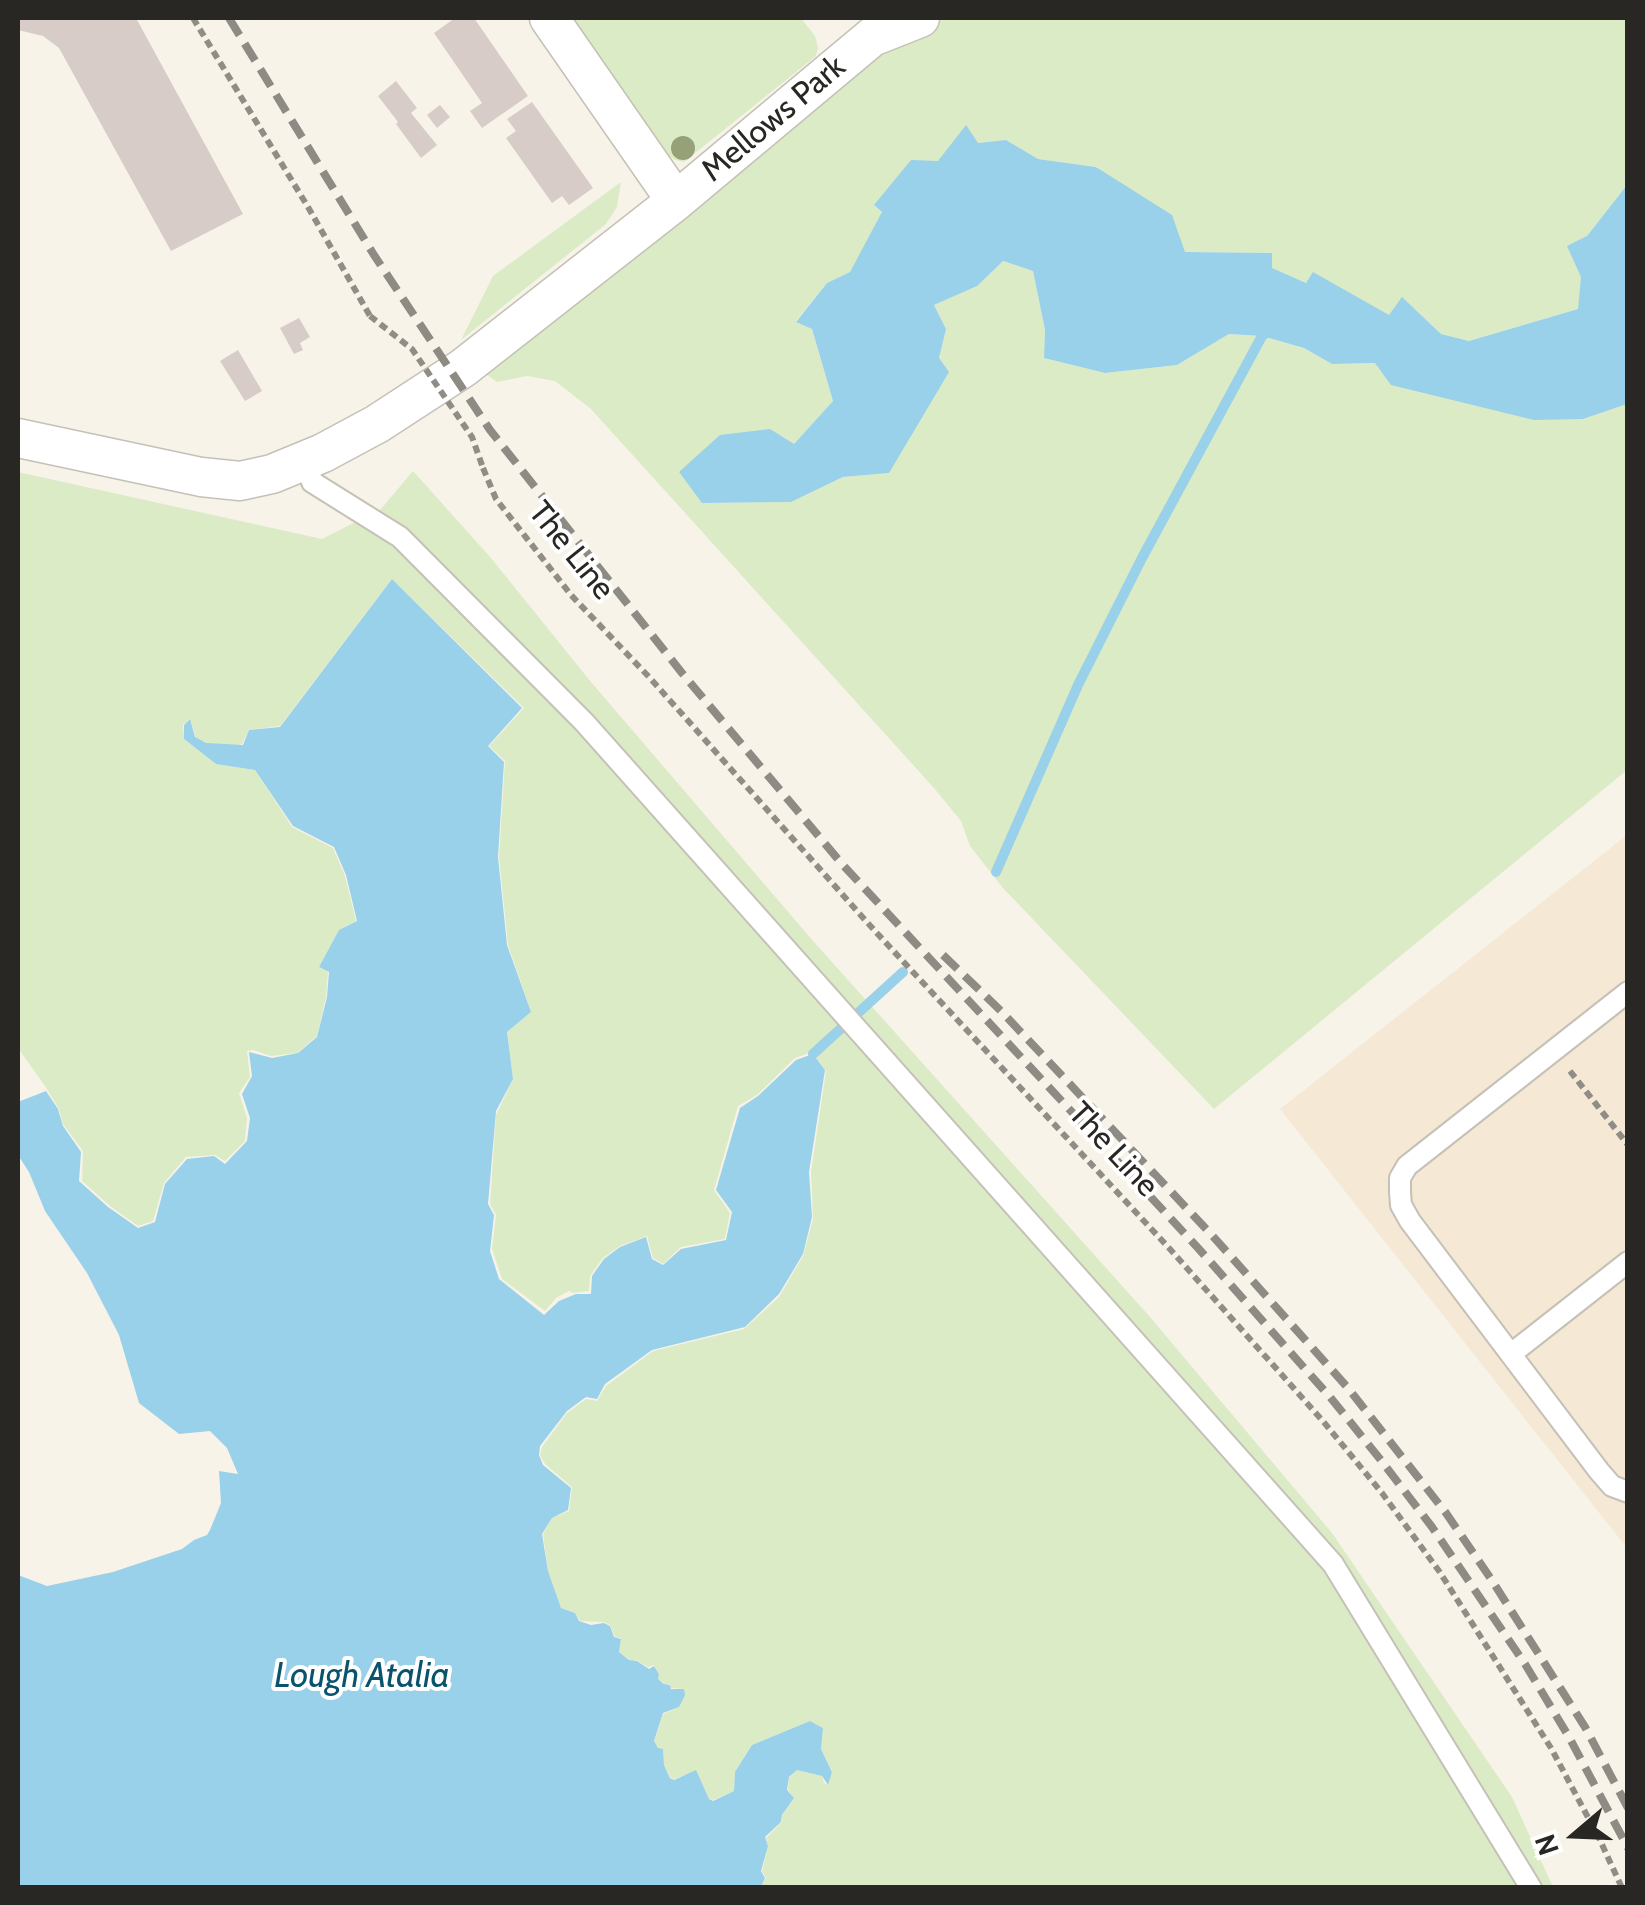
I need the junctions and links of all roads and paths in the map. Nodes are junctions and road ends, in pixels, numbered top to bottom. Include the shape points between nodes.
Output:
1 (192, 18) edge
2 (549, 18) edge
3 (920, 18) edge
4 (856, 27) edge
5 (676, 201) junction
6 (18, 438) edge
7 (307, 460) junction
8 (1628, 992) edge
9 (1554, 1050) junction
10 (1628, 1145) edge
11 (1628, 1262) edge
12 (1512, 1354) junction
13 (1628, 1492) edge
14 (1531, 1888) edge
15 (1622, 1888) edge

1 - 15 path, The Line, bridge via 370,316 412,349 472,437 496,499 571,595 1170,1248 1382,1493 1541,1732
2 - 5 street, Mellows Park
3 - 4 street, Mellows Park
4 - 5 street, Mellows Park
5 - 7 street, Mellows Park via 463,368
6 - 7 street, Mellows Park via 240,482
7 - 14 lane via 312,482 400,536 571,709 1333,1564
8 - 9 lane
9 - 10 path
9 - 12 lane via 1400,1178 1401,1205 1410,1221
11 - 12 lane
12 - 13 lane via 1599,1471

